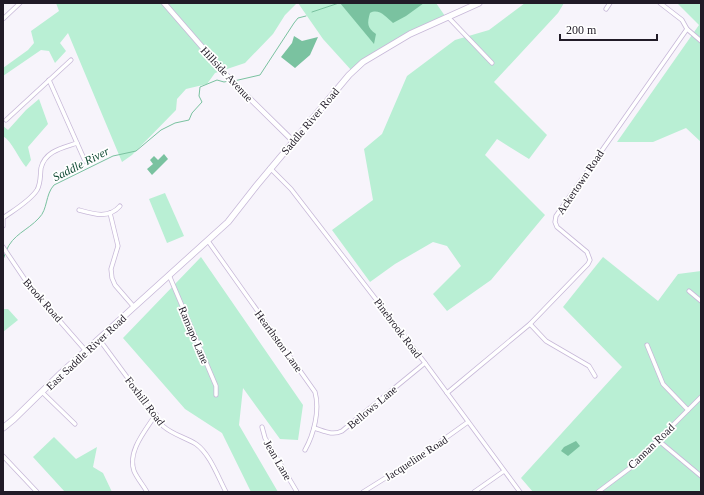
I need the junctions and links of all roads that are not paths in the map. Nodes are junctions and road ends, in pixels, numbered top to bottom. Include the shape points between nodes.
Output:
1 (20, 3) edge
2 (164, 3) edge
3 (479, 3) edge
4 (610, 3) edge
5 (660, 3) edge
6 (606, 9) dead end
7 (448, 17) junction
8 (3, 19) edge
9 (687, 29) junction
10 (701, 41) edge
11 (71, 60) dead end
12 (492, 63) dead end
13 (49, 80) junction
14 (6, 120) dead end
15 (294, 142) junction
16 (77, 143) junction
17 (85, 161) dead end
18 (270, 168) junction
19 (120, 206) dead end
20 (79, 210) dead end
21 (110, 213) junction
22 (3, 217) edge
23 (3, 226) edge
24 (208, 241) junction
25 (4, 249) edge
26 (169, 276) junction
27 (689, 291) dead end
28 (701, 301) edge
29 (134, 308) junction
30 (530, 324) junction
31 (99, 339) junction
32 (647, 345) dead end
33 (86, 351) junction
34 (425, 363) junction
35 (595, 376) dead end
36 (42, 392) junction
37 (447, 393) junction
38 (216, 395) dead end
39 (701, 397) edge
40 (688, 410) junction
41 (156, 414) junction
42 (468, 422) junction
43 (75, 424) dead end
44 (262, 427) dead end
45 (3, 428) edge
46 (314, 428) junction
47 (658, 441) junction
48 (305, 450) dead end
49 (3, 456) edge
50 (504, 471) junction
51 (701, 476) edge
52 (37, 492) edge
53 (147, 492) edge
54 (226, 492) edge
55 (297, 492) edge
56 (363, 492) edge
57 (474, 492) edge
58 (520, 492) edge
59 (598, 492) edge

1 - 8 street
2 - 15 street, Hillside Avenue via 230,79
3 - 7 main road, Saddle River Road
4 - 6 street
5 - 9 street via 682,20
7 - 12 street
7 - 15 main road, Saddle River Road via 410,34 363,62 315,114
9 - 10 street
9 - 30 street, Ackertown Road via 556,216 557,227 587,252 590,260
11 - 13 street
13 - 14 street
13 - 16 street
15 - 18 main road, Saddle River Road
16 - 17 street
16 - 22 street via 58,149 47,156 36,191
18 - 24 main road, Saddle River Road via 228,222
18 - 34 street, Pinebrook Road via 292,188
19 - 21 street
20 - 21 street via 98,214
21 - 29 street via 118,246 111,269 112,278 114,285
22 - 23 street
24 - 26 main road, Saddle River Road
24 - 46 street, Hearthston Lane via 315,392 317,399
25 - 33 street, Brook Road via 30,287
26 - 29 main road, East Saddle River Road
26 - 38 street, Ramapo Lane via 216,386
27 - 28 street
29 - 31 main road, East Saddle River Road
30 - 35 street via 550,344 589,366
30 - 37 street, Ackertown Road
31 - 33 main road, East Saddle River Road
31 - 41 street, Foxhill Road
32 - 40 street via 663,384
33 - 36 main road, East Saddle River Road
34 - 37 street, Pinebrook Road
34 - 46 street, Bellows Lane via 342,431 331,434
36 - 43 street
36 - 45 main road, East Saddle River Road
37 - 42 street, Pinebrook Road
39 - 40 street, Cannan Road
40 - 47 street, Cannan Road
41 - 53 street via 132,458 134,472
41 - 54 street, Foxhill Road via 168,430 203,451
42 - 50 street, Pinebrook Road
42 - 56 street, Jacqueline Road
44 - 55 street, Jean Lane via 265,438
46 - 48 street, Hearthston Lane
47 - 51 street
47 - 59 street, Cannan Road via 630,468
49 - 52 street
50 - 57 street
50 - 58 street, Pinebrook Road

